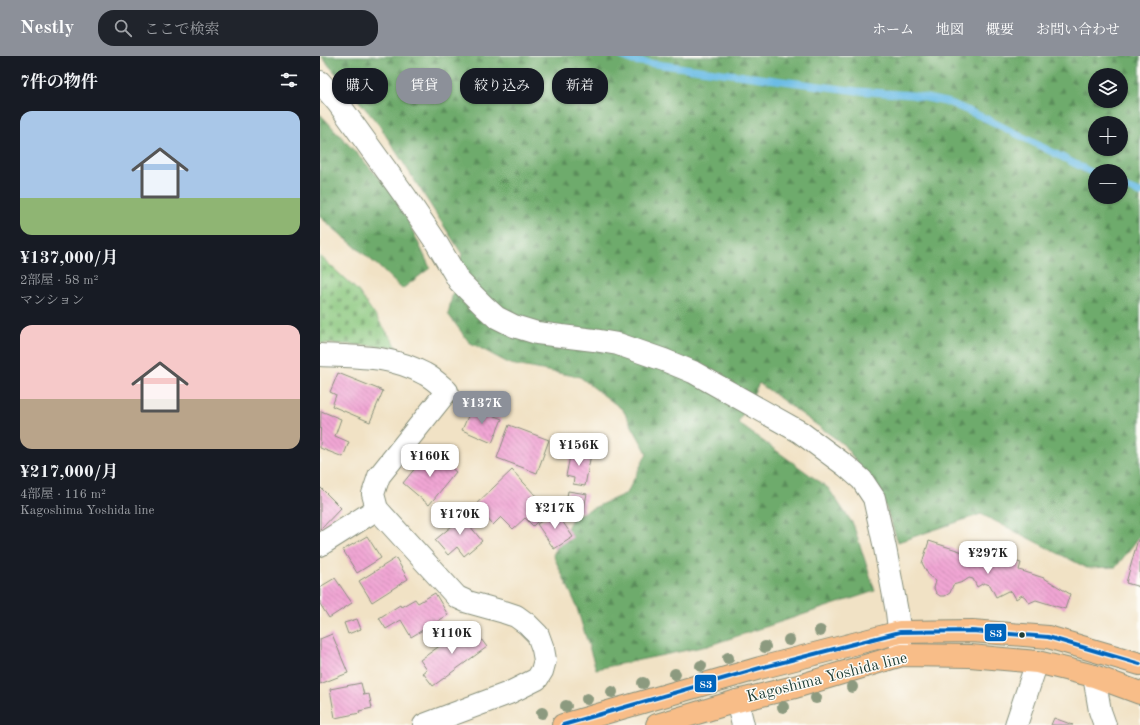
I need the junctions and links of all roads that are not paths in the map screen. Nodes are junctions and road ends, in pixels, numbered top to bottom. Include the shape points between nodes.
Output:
1 (320, 82) edge
2 (320, 355) edge
3 (377, 509) junction
4 (320, 545) edge
5 (900, 632) junction
6 (902, 655) junction
7 (1037, 662) junction
8 (1140, 664) edge
9 (1094, 676) junction
10 (1140, 693) edge
11 (737, 701) junction
12 (424, 725) edge
13 (563, 725) edge
14 (657, 725) edge
15 (743, 725) edge
16 (1016, 725) edge
17 (1105, 725) edge

1 - 5 street via 405,196 459,281 496,317 537,333 618,344 693,372 800,432 862,480 874,498
2 - 3 street via 376,358 402,363 427,375 447,391 379,476 374,494
3 - 4 street
3 - 12 street via 457,596 468,602 516,616 538,635 543,649 545,660 537,678 509,693
5 - 6 street
5 - 8 main road, Kagoshima Yoshida line via 972,631 1048,637
5 - 13 main road, Kagoshima Yoshida line via 760,668
6 - 7 main road, Kagoshima Yoshida line via 970,656
6 - 11 main road, Kagoshima Yoshida line via 795,687
7 - 9 main road, Kagoshima Yoshida line
7 - 16 street
9 - 10 main road, Kagoshima Yoshida line
9 - 17 street
11 - 14 main road, Kagoshima Yoshida line
11 - 15 street

